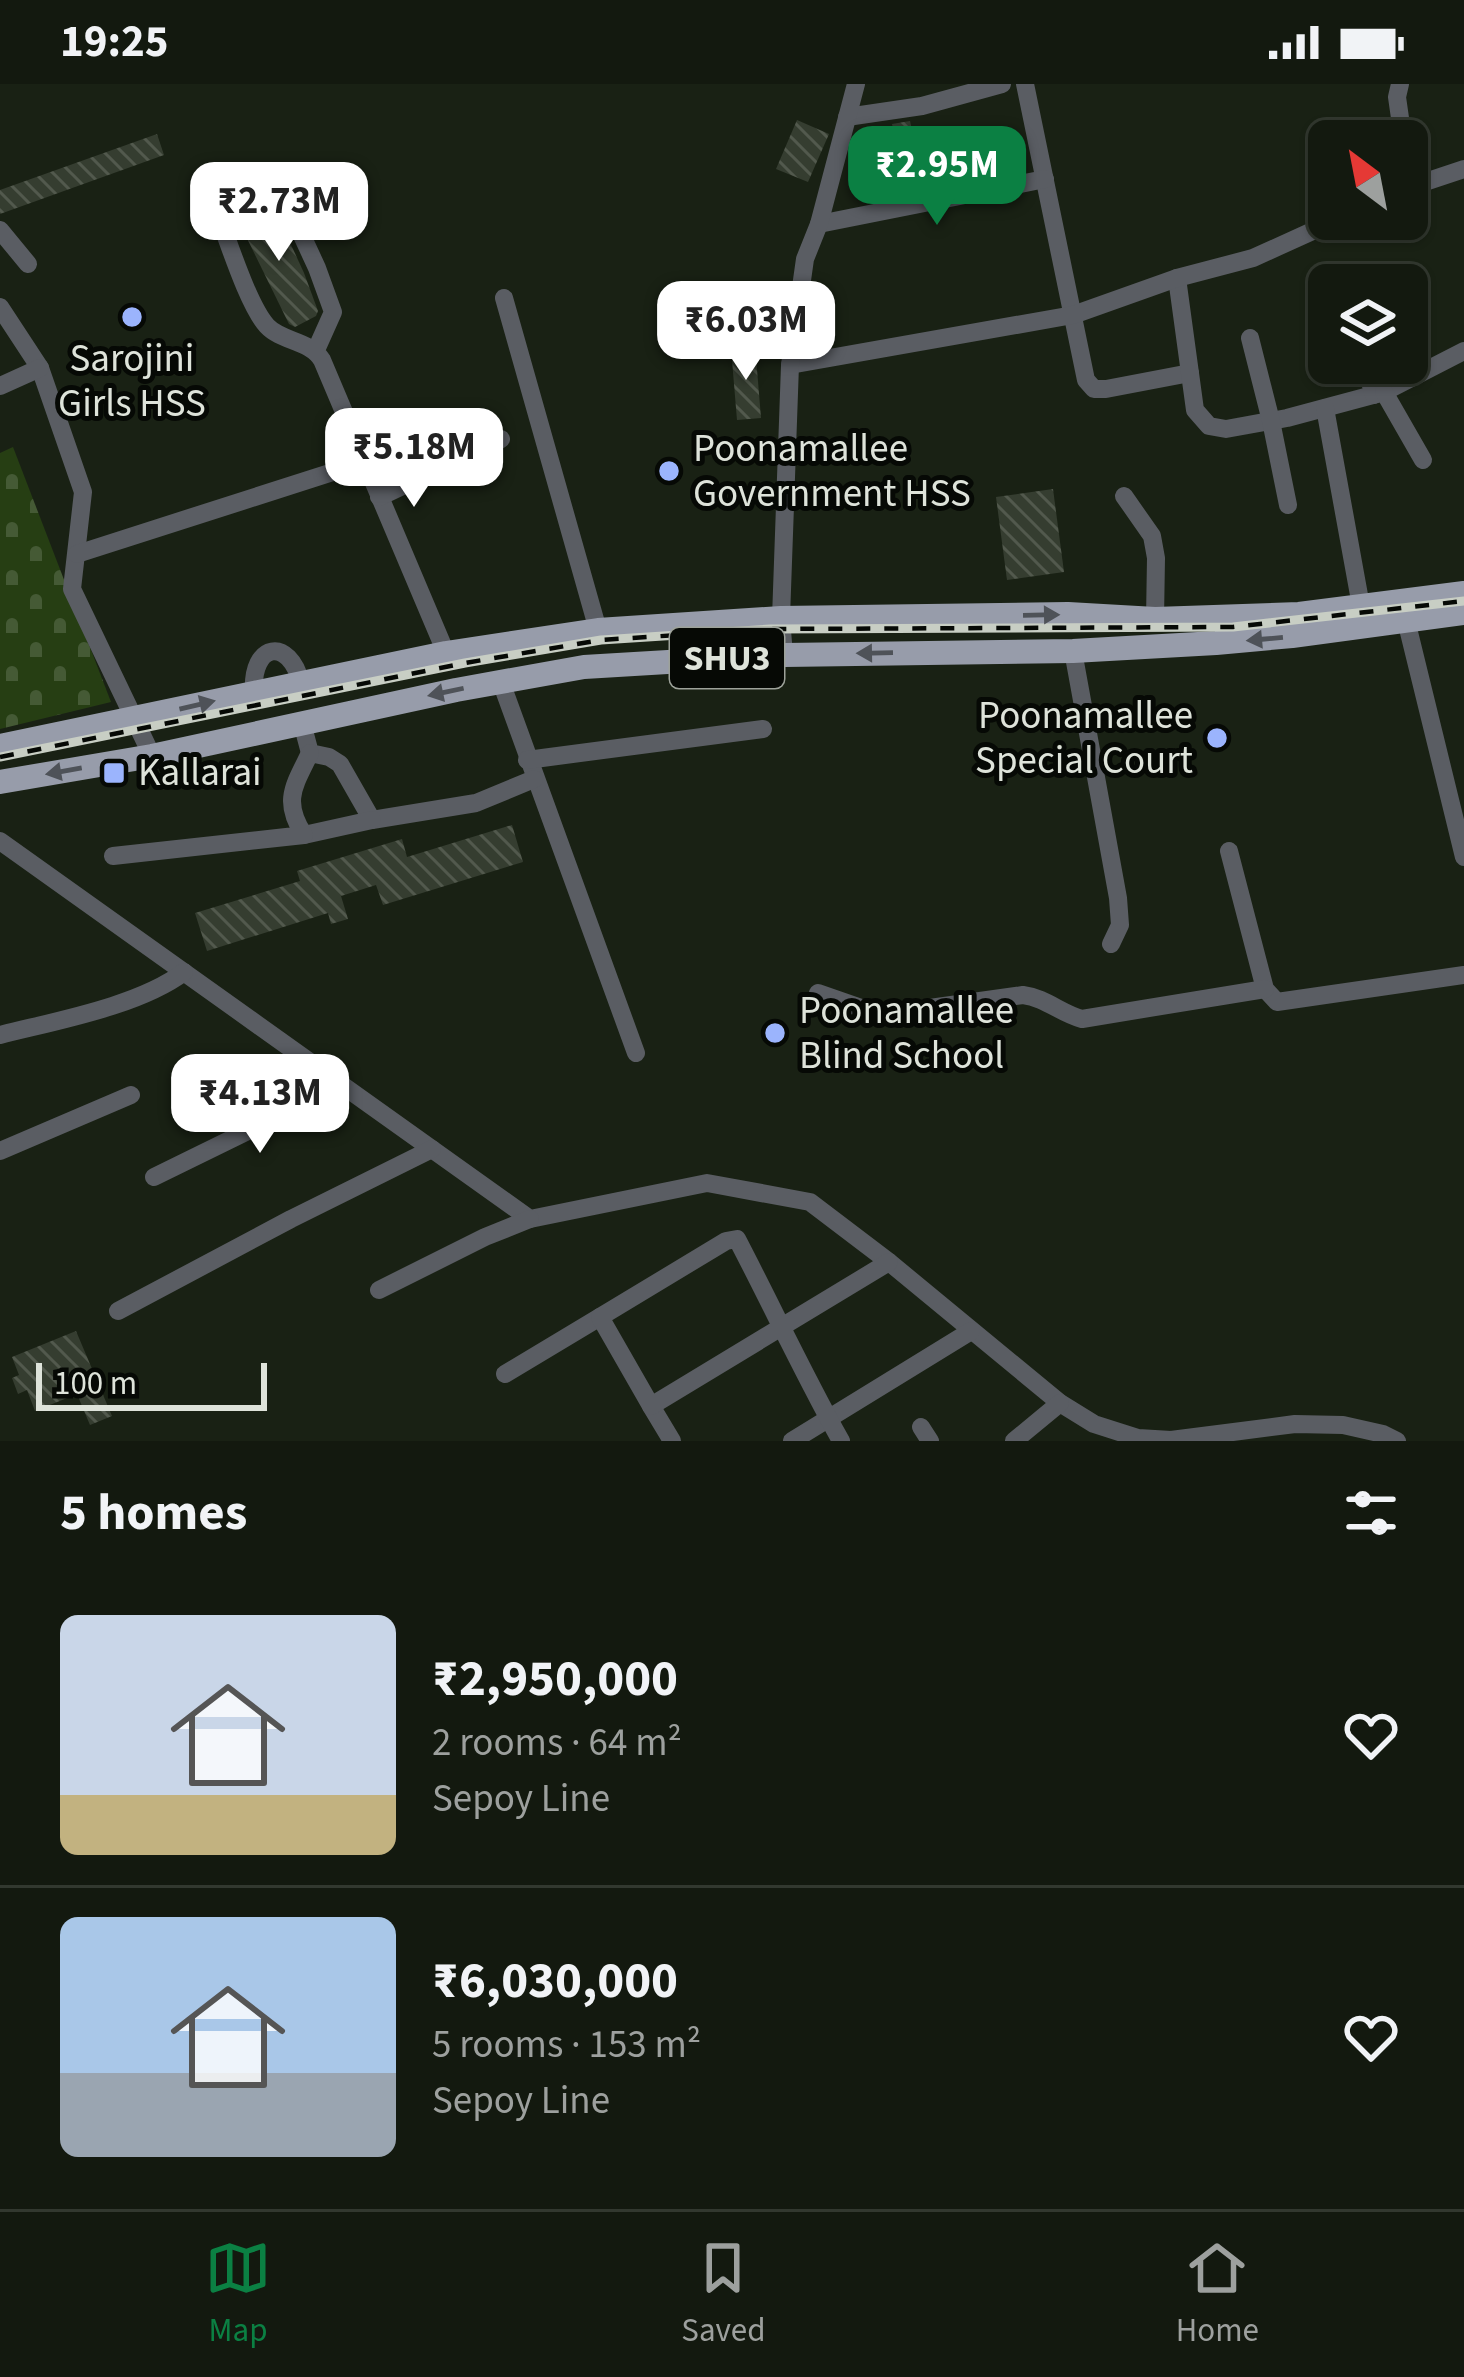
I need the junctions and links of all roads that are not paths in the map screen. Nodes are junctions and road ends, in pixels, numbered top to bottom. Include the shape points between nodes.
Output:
1 (856, 84) edge
2 (1002, 84) edge
3 (1025, 84) edge
4 (1400, 84) edge
5 (848, 117) junction
6 (1400, 118) dead end
7 (1464, 169) edge
8 (1045, 179) junction
9 (1428, 181) edge
10 (819, 224) junction
11 (0, 230) edge
12 (1308, 233) edge
13 (28, 264) dead end
14 (1178, 278) junction
15 (504, 298) dead end
16 (0, 307) edge
17 (1073, 315) junction
18 (1250, 338) dead end
19 (316, 350) junction
20 (1462, 359) edge
21 (790, 365) junction
22 (40, 368) junction
23 (1190, 373) junction
24 (1374, 384) edge
25 (0, 386) edge
26 (1379, 394) junction
27 (1325, 408) junction
28 (1271, 421) junction
29 (501, 439) dead end
30 (1424, 460) dead end
31 (364, 462) junction
32 (1124, 496) dead end
33 (380, 497) junction
34 (1288, 505) dead end
35 (77, 554) junction
36 (1464, 593) edge
37 (1361, 606) junction
38 (1404, 611) junction
39 (1464, 613) edge
40 (781, 618) junction
41 (1155, 620) junction
42 (598, 630) junction
43 (1073, 651) junction
44 (446, 653) junction
45 (784, 655) junction
46 (501, 682) junction
47 (301, 683) junction
48 (254, 692) junction
49 (133, 720) junction
50 (302, 723) junction
51 (763, 729) dead end
52 (0, 746) edge
53 (310, 753) junction
54 (152, 756) junction
55 (531, 770) junction
56 (0, 782) edge
57 (372, 820) junction
58 (304, 835) junction
59 (0, 841) edge
60 (1229, 851) dead end
61 (113, 856) dead end
62 (1464, 857) edge
63 (1111, 944) dead end
64 (184, 972) junction
65 (1464, 975) edge
66 (1265, 988) junction
67 (818, 993) dead end
68 (0, 1036) edge
69 (636, 1053) dead end
70 (342, 1084) junction
71 (131, 1095) dead end
72 (432, 1149) junction
73 (0, 1150) edge
74 (154, 1177) dead end
75 (530, 1219) junction
76 (889, 1262) junction
77 (379, 1290) dead end
78 (118, 1311) dead end
79 (600, 1317) junction
80 (784, 1328) junction
81 (970, 1331) junction
82 (505, 1374) dead end
83 (1060, 1403) junction
84 (651, 1406) junction
85 (828, 1418) junction
86 (1171, 1440) edge
87 (672, 1441) edge
88 (792, 1441) edge
89 (841, 1441) edge
90 (1014, 1441) edge
91 (1396, 1441) edge

1 - 5 street
2 - 5 street
3 - 8 street
4 - 6 street
5 - 10 street
7 - 9 street
8 - 10 street
8 - 17 street
10 - 21 street via 805,259
11 - 13 street
12 - 14 street
14 - 17 street
14 - 23 street
15 - 42 street
16 - 22 street
17 - 21 street
17 - 23 street via 1094,388
18 - 28 street
19 - 19 street via 264,324 217,212 268,186 281,190 333,312
19 - 31 street
20 - 26 street
21 - 40 street
22 - 25 street
22 - 35 street via 83,492
23 - 28 street via 1195,410 1209,426
24 - 26 street
26 - 27 street
26 - 30 street
27 - 28 street
27 - 37 street
28 - 34 street
29 - 33 street
31 - 33 street
31 - 35 street
32 - 41 street via 1152,536
33 - 44 street
35 - 49 street via 72,589
36 - 38 main road, SHU3
37 - 38 main road, SHU3
37 - 41 main road, SHU3
38 - 39 main road, SHU3
38 -> 43 main road, SHU3 via 1254,640
38 - 62 street
40 -> 41 main road, SHU3
40 - 42 main road, SHU3
40 - 45 street
42 - 44 main road, SHU3
43 -> 45 main road, SHU3
43 - 63 street via 1118,898 1120,925
44 - 47 main road, SHU3
45 - 46 main road, SHU3 via 584,667
46 -> 50 main road, SHU3
46 - 55 street
47 - 48 main road, SHU3
47 - 48 street via 291,658 273,653 255,664
49 -> 48 main road, SHU3
49 - 52 main road, SHU3
49 - 54 street
50 - 53 street
50 - 54 main road, SHU3
51 - 55 street
53 - 57 street via 340,764
53 - 58 street via 290,806
54 -> 56 main road, SHU3
55 - 57 street via 476,803
55 - 69 street
57 - 58 street
58 - 61 street
59 - 64 street
60 - 66 street
64 - 68 street via 121,1001
64 - 70 street
65 - 66 street via 1289,1002 1277,1002
66 - 67 street via 1082,1019 1023,995 894,1013
70 - 72 street
70 - 74 street
71 - 73 street
72 - 75 street
72 - 78 street
75 - 76 street via 707,1184 810,1202
75 - 77 street
76 - 80 street
76 - 81 street
79 - 80 street via 737,1239
79 - 82 street
79 - 84 street
80 - 84 street
80 - 85 street
81 - 83 street
81 - 85 street
83 - 86 street via 1094,1424
83 - 90 street
84 - 87 street
85 - 88 street
85 - 89 street
86 - 91 street via 1295,1424 1343,1425

